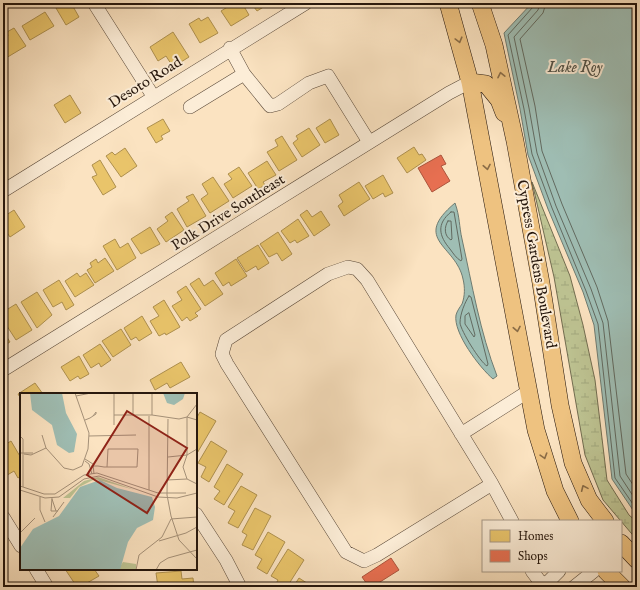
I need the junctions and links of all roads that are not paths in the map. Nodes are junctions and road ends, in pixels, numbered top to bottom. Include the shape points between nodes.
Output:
1 (94, 3) edge
2 (306, 3) edge
3 (448, 3) edge
4 (480, 3) edge
5 (230, 48) junction
6 (244, 74) junction
7 (470, 82) junction
8 (153, 96) junction
9 (190, 107) dead end
10 (515, 141) junction
11 (369, 142) junction
12 (3, 191) edge
13 (3, 370) edge
14 (529, 391) junction
15 (461, 434) junction
16 (492, 484) junction
17 (197, 516) edge
18 (512, 520) edge
19 (570, 520) edge
20 (603, 520) edge
21 (5, 524) edge
22 (20, 545) edge
23 (622, 546) edge
24 (637, 560) edge
25 (37, 570) edge
26 (533, 572) edge
27 (558, 572) edge
28 (593, 572) edge
29 (607, 572) edge
30 (47, 587) edge
31 (240, 587) edge
32 (543, 587) edge
33 (574, 587) edge
34 (622, 587) edge

1 - 8 street
2 - 5 street, Desoto Road
3 -> 7 main road, Cypress Gardens Boulevard
10 -> 4 main road, Cypress Gardens Boulevard via 494,45
5 - 6 street
5 - 8 street, Desoto Road
6 - 9 street
6 - 11 street via 270,106 278,104 309,83 328,76
7 - 10 main road via 486,84 499,100
7 - 11 street, Polk Drive Southeast
7 -> 14 main road, Cypress Gardens Boulevard
8 - 12 street, Desoto Road
20 -> 10 main road, Cypress Gardens Boulevard via 589,500 573,463 560,405 542,283
11 - 13 street, Polk Drive Southeast
14 - 15 street
14 -> 19 main road, Cypress Gardens Boulevard via 536,430 553,484
15 - 16 street
15 - 16 street via 368,280 357,269 348,267 328,274 226,340 222,354 227,364 346,552 354,558 364,561 378,555
16 - 18 street
17 - 31 street
21 - 22 street
23 - 24 main road
25 - 30 street
26 - 32 street
27 - 32 street
28 - 33 street
29 - 34 main road

